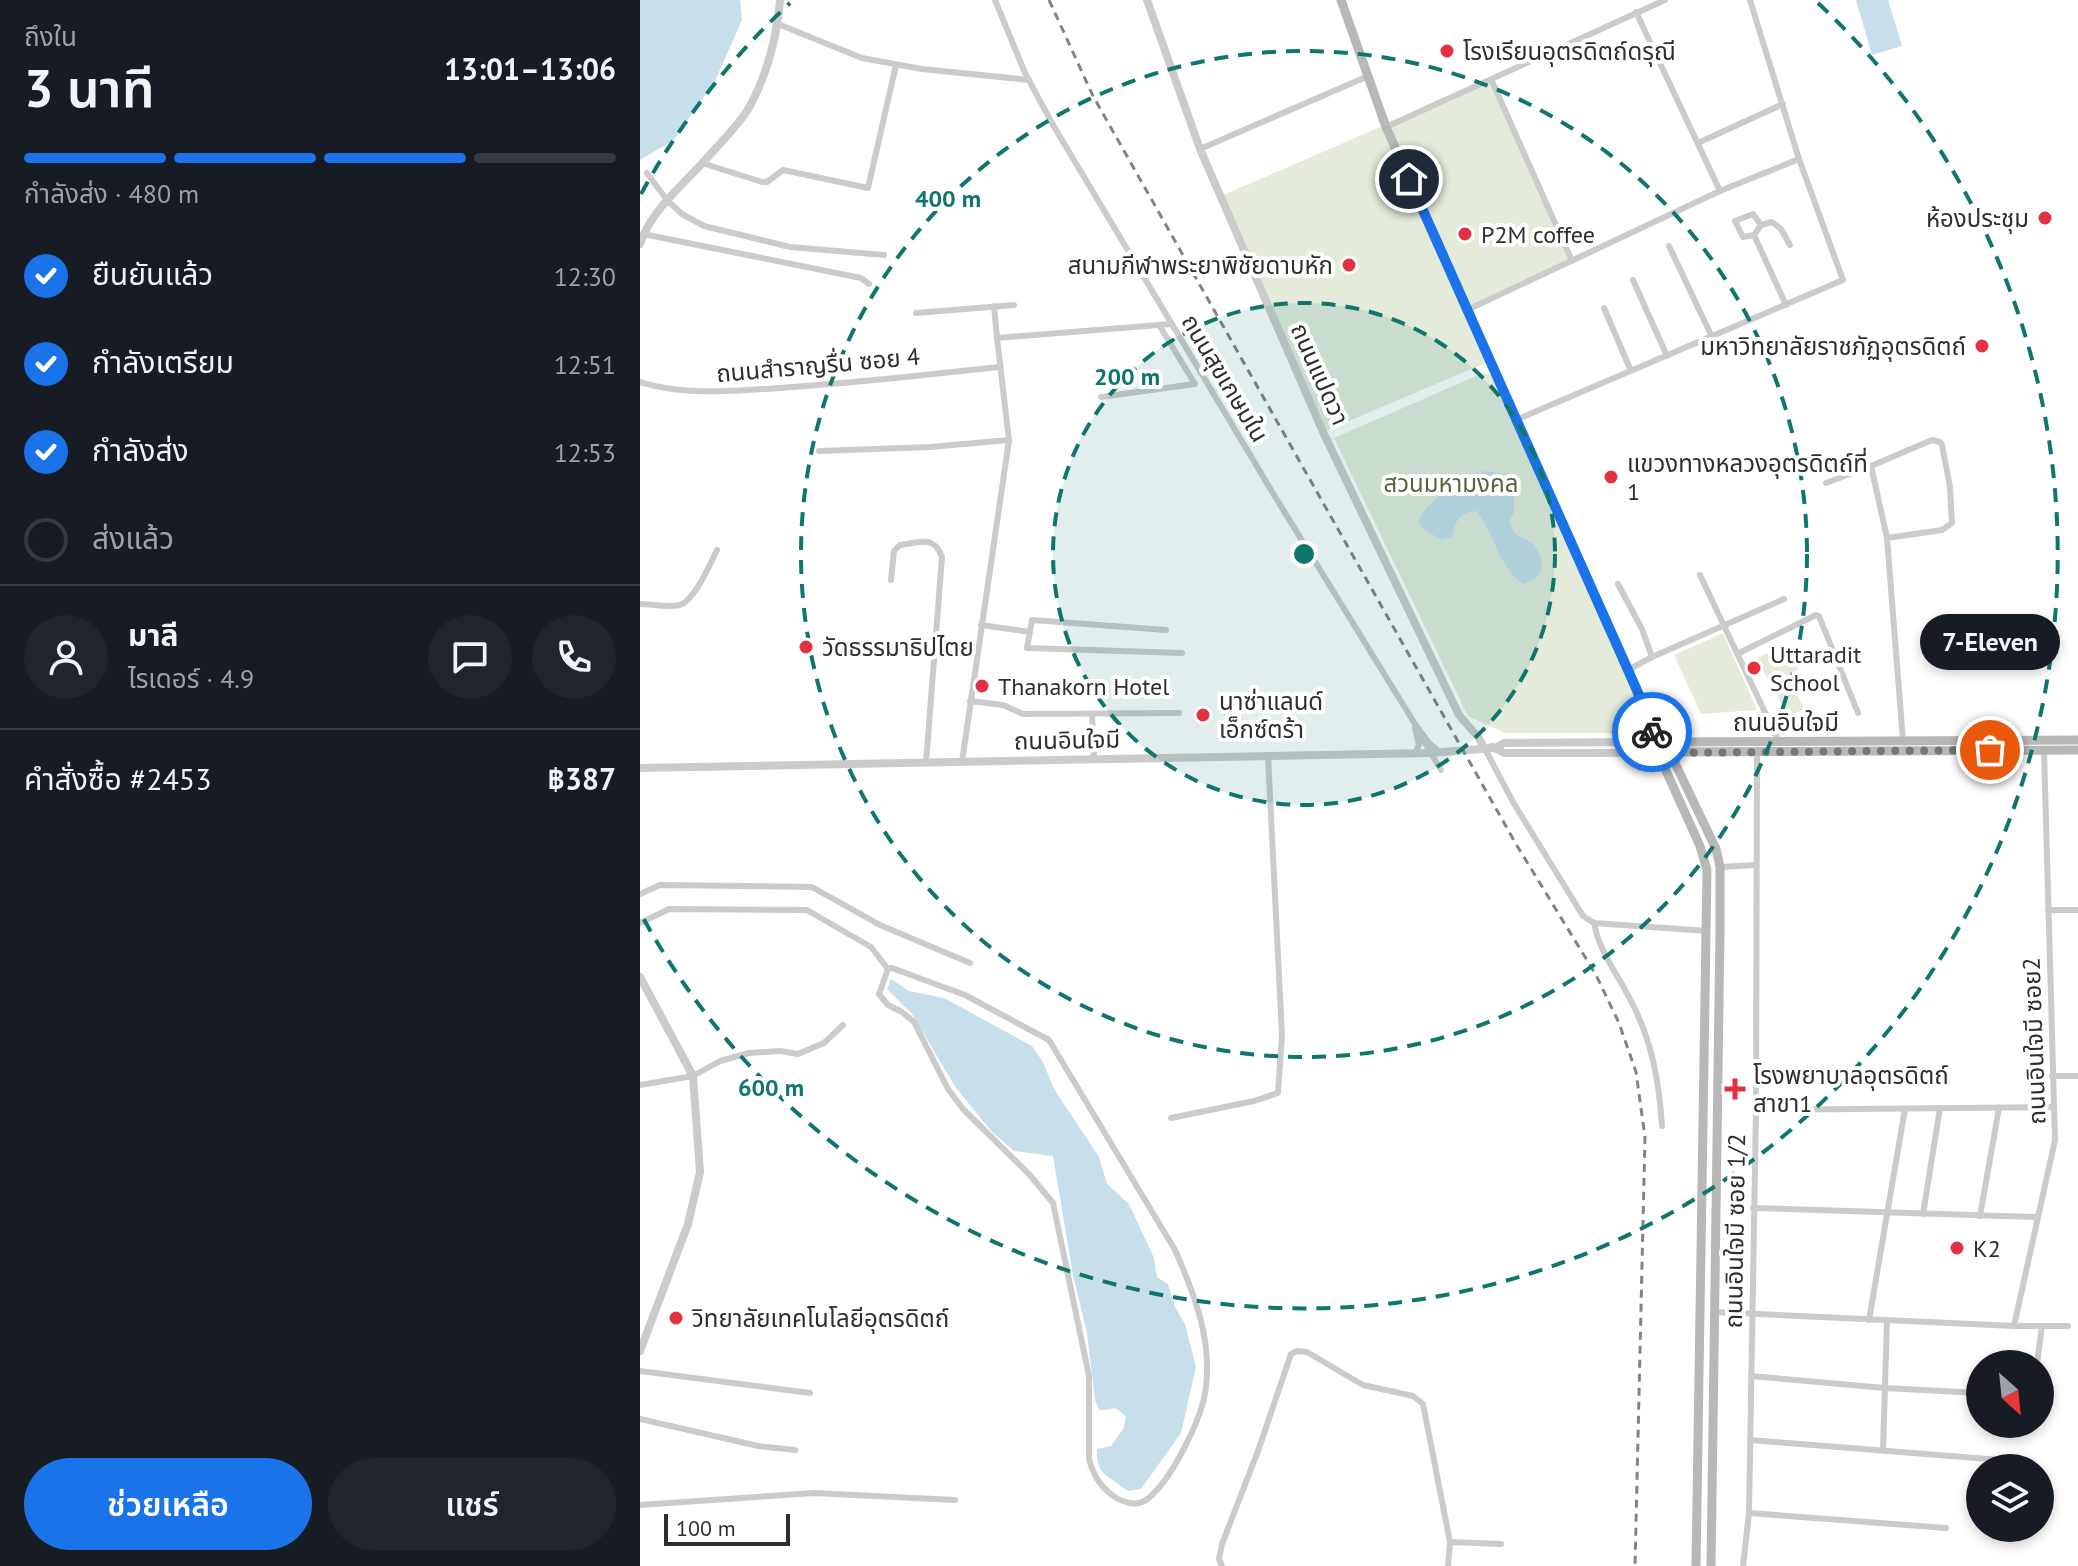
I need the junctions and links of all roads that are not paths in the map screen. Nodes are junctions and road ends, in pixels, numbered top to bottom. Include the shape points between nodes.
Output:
1 (780, 0) edge
2 (995, 0) edge
3 (1147, 0) edge
4 (1341, 0) edge
5 (1665, 0) edge
6 (1750, 0) edge
7 (1636, 12) junction
8 (778, 24) junction
9 (896, 65) junction
10 (1366, 77) junction
11 (1491, 79) junction
12 (1029, 80) junction
13 (1783, 104) junction
14 (1386, 127) junction
15 (1698, 143) junction
16 (1200, 149) junction
17 (1799, 159) junction
18 (702, 163) junction
19 (647, 173) dead end
20 (1720, 191) junction
21 (667, 200) junction
22 (1761, 225) junction
23 (643, 234) junction
24 (1754, 235) junction
25 (640, 244) edge
26 (1790, 245) dead end
27 (1669, 246) dead end
28 (884, 255) dead end
29 (1572, 261) junction
30 (1633, 280) dead end
31 (869, 284) dead end
32 (1014, 305) dead end
33 (1786, 305) junction
34 (994, 306) junction
35 (1604, 308) dead end
36 (1467, 310) junction
37 (916, 313) dead end
38 (1171, 324) junction
39 (1159, 325) junction
40 (1712, 337) junction
41 (997, 338) junction
42 (1667, 356) junction
43 (999, 367) junction
44 (1631, 371) junction
45 (640, 382) edge
46 (1101, 397) dead end
47 (1516, 420) junction
48 (1009, 440) junction
49 (819, 451) dead end
50 (1871, 466) junction
51 (1826, 483) dead end
52 (1887, 538) junction
53 (717, 550) dead end
54 (1700, 575) dead end
55 (891, 580) dead end
56 (1618, 584) dead end
57 (1784, 599) dead end
58 (640, 604) edge
59 (981, 625) junction
60 (1724, 626) junction
61 (1166, 630) dead end
62 (1030, 632) junction
63 (1182, 653) dead end
64 (1737, 654) junction
65 (1652, 657) junction
66 (1628, 670) junction
67 (970, 701) junction
68 (1179, 713) dead end
69 (1858, 713) dead end
70 (1092, 714) junction
71 (1650, 720) junction
72 (1415, 724) junction
73 (1476, 735) junction
74 (2078, 740) edge
75 (1653, 742) junction
76 (1665, 742) junction
77 (2043, 745) junction
78 (1903, 746) junction
79 (1779, 747) junction
80 (1495, 748) junction
81 (1485, 749) junction
82 (2078, 750) edge
83 (1470, 751) junction
84 (1440, 752) junction
85 (1670, 752) junction
86 (1757, 752) junction
87 (1415, 753) junction
88 (1429, 753) junction
89 (1658, 753) junction
90 (1268, 756) junction
91 (1094, 759) junction
92 (962, 762) junction
93 (926, 763) junction
94 (640, 768) edge
95 (1441, 770) dead end
96 (1756, 865) junction
97 (1720, 867) junction
98 (640, 894) edge
99 (2048, 910) junction
100 (2078, 910) edge
101 (640, 923) edge
102 (1594, 923) junction
103 (1707, 931) junction
104 (970, 963) dead end
105 (888, 969) junction
106 (640, 977) edge
107 (843, 1025) dead end
108 (693, 1076) junction
109 (2052, 1076) junction
110 (2078, 1076) edge
111 (640, 1085) edge
112 (2053, 1107) junction
113 (1940, 1108) junction
114 (1999, 1108) junction
115 (1905, 1109) junction
116 (1756, 1110) junction
117 (1171, 1118) dead end
118 (1662, 1126) dead end
119 (1753, 1208) junction
120 (1887, 1213) junction
121 (1923, 1214) junction
122 (1980, 1216) junction
123 (2037, 1217) junction
124 (1715, 1312) junction
125 (1751, 1314) junction
126 (1869, 1320) junction
127 (1887, 1321) junction
128 (2014, 1326) junction
129 (2042, 1326) junction
130 (2068, 1326) dead end
131 (2039, 1350) edge
132 (640, 1351) edge
133 (640, 1371) edge
134 (1751, 1376) junction
135 (1885, 1388) junction
136 (1966, 1392) edge
137 (810, 1393) dead end
138 (640, 1419) edge
139 (1750, 1440) junction
140 (795, 1450) dead end
141 (1883, 1450) junction
142 (1966, 1457) edge
143 (955, 1500) dead end
144 (640, 1505) edge
145 (1749, 1513) junction
146 (1697, 1516) junction
147 (1712, 1516) junction
148 (1946, 1528) dead end
149 (1450, 1542) junction
150 (1501, 1544) dead end
151 (1222, 1566) edge
152 (1448, 1566) edge
153 (1696, 1566) edge
154 (1711, 1566) edge
155 (1743, 1566) edge

1 - 8 street
2 - 12 street, ถนนสุขเกษมใน
3 - 16 street, ถนนแปดวา
4 - 10 main road
5 - 7 street
6 - 13 street
7 - 11 street
7 - 15 street
8 - 9 street via 862,58
8 - 18 street via 749,107
9 - 12 street
9 - 18 street via 868,188 783,170 762,182
10 - 14 main road
10 - 16 street
11 - 14 street
11 - 29 street
12 - 38 street, ถนนสุขเกษมใน
13 - 15 street
13 - 17 street
14 - 36 main road
15 - 20 street
16 - 73 street, ถนนแปดวา via 1405,608 1459,715
17 - 20 street
17 - 33 street via 1843,280
18 - 21 street
19 - 21 street
20 - 29 street
21 - 23 street
21 - 28 street via 704,226 790,247
22 - 24 street
22 - 24 street via 1753,214 1735,221 1743,237
22 - 26 street via 1777,224
23 - 25 street
23 - 31 street via 861,278
24 - 33 street
27 - 40 street
29 - 36 street
30 - 42 street
32 - 34 street
33 - 40 street
34 - 37 street
34 - 41 street
35 - 44 street
36 - 47 main road
38 - 39 street
38 - 72 street, ถนนสุขเกษมใน
39 - 41 street
39 - 46 street via 1195,384
40 - 42 street
41 - 43 street
42 - 44 street
43 - 45 street, ถนนสำราญรื่น ซอย 4 via 711,392 672,391
43 - 48 street
44 - 47 street
47 - 66 main road
48 - 49 street
48 - 59 street
50 - 51 street
50 - 52 street
50 - 52 street via 1932,440 1942,445 1952,523 1942,530
52 - 78 street
53 - 58 street via 686,602
54 - 60 street
55 - 93 street via 894,551 900,545 922,542 939,548
56 - 65 street
57 - 60 street
59 - 62 street
59 - 67 street
60 - 64 street
60 - 65 street
61 - 62 street via 1032,620
62 - 63 street via 1027,648
64 - 69 street via 1819,616
64 - 79 street
65 - 66 street
66 - 71 main road
67 - 70 street via 1023,714
67 - 92 street
68 - 70 street
70 - 91 street
71 - 75 main road
71 - 76 main road
72 - 84 street, ถนนสุขเกษมใน
72 - 87 street
72 - 88 street, ถนนสุขเกษมใน
73 - 80 street
73 - 81 street, ถนนแปดวา
73 - 83 street
74 - 77 main road, ถนนอินใจมี
75 - 76 main road, ถนนอินใจมี
75 - 80 street, ถนนอินใจมี via 1504,743
75 - 89 main road
76 - 79 main road, ถนนอินใจมี
76 - 85 main road
77 - 78 main road, ถนนอินใจมี
77 - 82 main road, ถนนอินใจมี
77 - 99 street, ถนนอินใจมี ซอย2
78 - 79 main road, ถนนอินใจมี
79 - 86 main road, ถนนอินใจมี
80 - 81 street, ถนนอินใจมี
80 - 89 street, ถนนอินใจมี via 1504,753
81 - 83 street, ถนนอินใจมี
81 - 102 street via 1569,895
83 - 84 street, ถนนอินใจมี
84 - 88 street, ถนนอินใจมี
85 - 86 main road, ถนนอินใจมี
85 - 89 main road, ถนนอินใจมี
85 - 97 main road
86 - 96 street, ถนนอินใจมี ซอย 1/2
87 - 88 street, ถนนอินใจมี
87 - 90 street, ถนนอินใจมี
88 - 95 street, ถนนสุขเกษมใน
89 - 103 main road via 1706,862
90 - 91 street, ถนนอินใจมี
90 - 117 street via 1282,1035 1278,1093
91 - 92 street, ถนนอินใจมี
92 - 93 street, ถนนอินใจมี
93 - 94 street, ถนนอินใจมี
96 - 97 street
96 - 116 street, ถนนอินใจมี ซอย 1/2
97 - 124 main road
98 - 104 street via 660,885 812,887 880,925
99 - 100 street
99 - 109 street, ถนนอินใจมี ซอย2
101 - 105 street via 669,909 807,910 871,947
102 - 103 street
102 - 118 street via 1652,1048
103 - 146 main road
105 - 105 street via 965,995 1049,1040 1175,1250 1203,1326 1207,1386 1189,1442 1144,1501 1131,1504 1114,1497 1092,1471 1089,1376 1053,1203 963,1109 914,1022 879,994
106 - 108 street
107 - 108 street via 824,1043 798,1054 749,1053
108 - 111 street
108 - 132 street via 700,1172 688,1224
109 - 110 street
109 - 112 street, ถนนอินใจมี ซอย2
112 - 114 street
112 - 123 street, ถนนอินใจมี ซอย2 via 2055,1140
113 - 114 street
113 - 115 street
113 - 121 street
114 - 122 street
115 - 116 street
115 - 120 street
116 - 119 street, ถนนอินใจมี ซอย 1/2
119 - 120 street
119 - 125 street, ถนนอินใจมี ซอย 1/2
120 - 121 street
120 - 126 street
121 - 122 street
122 - 123 street
123 - 128 street, ถนนอินใจมี ซอย2
124 - 125 street
124 - 147 main road
125 - 126 street
125 - 134 street, ถนนอินใจมี ซอย 1/2
126 - 127 street
127 - 128 street
127 - 135 street
128 - 129 street
129 - 130 street
129 - 131 street
133 - 137 street
134 - 135 street
134 - 139 street, ถนนอินใจมี ซอย 1/2
135 - 136 street
135 - 141 street
138 - 140 street
139 - 141 street
139 - 145 street, ถนนอินใจมี ซอย 1/2
141 - 142 street
143 - 144 street via 814,1493
145 - 148 street
145 - 155 street, ถนนอินใจมี ซอย 1/2
146 - 147 main road
146 - 153 main road
147 - 154 main road
149 - 150 street
149 - 151 street via 1423,1404 1413,1396 1363,1385 1297,1351 1291,1354 1222,1544
149 - 152 street

